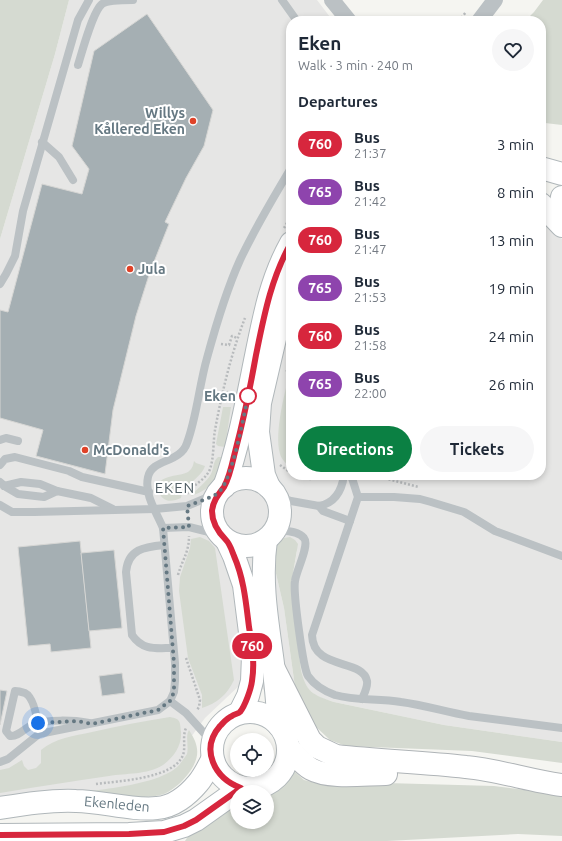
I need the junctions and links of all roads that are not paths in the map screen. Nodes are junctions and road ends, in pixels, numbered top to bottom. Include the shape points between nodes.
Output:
1 (89, 0) edge
2 (133, 0) edge
3 (282, 0) edge
4 (332, 0) edge
5 (494, 0) edge
6 (102, 1) edge
7 (293, 16) edge
8 (345, 16) edge
9 (483, 16) edge
10 (78, 65) dead end
11 (42, 142) junction
12 (546, 169) edge
13 (562, 174) edge
14 (286, 177) edge
15 (73, 180) dead end
16 (562, 197) edge
17 (546, 209) edge
18 (562, 225) edge
19 (286, 239) edge
20 (0, 284) edge
21 (286, 300) edge
22 (0, 440) edge
23 (18, 441) dead end
24 (0, 465) edge
25 (341, 480) edge
26 (353, 480) edge
27 (2, 484) edge
28 (221, 490) junction
29 (57, 491) junction
30 (273, 491) junction
31 (148, 492) junction
32 (358, 497) junction
33 (0, 505) edge
34 (318, 506) junction
35 (155, 509) junction
36 (114, 510) junction
37 (350, 521) junction
38 (163, 528) junction
39 (271, 535) junction
40 (225, 539) junction
41 (164, 545) junction
42 (562, 556) edge
43 (173, 648) junction
44 (274, 669) junction
45 (362, 699) junction
46 (170, 701) junction
47 (240, 712) junction
48 (38, 723) junction
49 (92, 724) junction
50 (278, 724) junction
51 (562, 728) edge
52 (39, 734) junction
53 (288, 747) junction
54 (212, 751) junction
55 (0, 762) edge
56 (533, 780) junction
57 (232, 785) edge
58 (265, 785) edge
59 (562, 785) edge
60 (230, 796) edge
61 (0, 808) edge
62 (0, 836) edge

1 - 11 lane via 78,20
2 - 6 lane
3 - 7 lane
4 - 8 street
5 - 9 street
6 - 10 lane
11 - 15 lane via 59,157
11 - 20 lane via 23,210 15,256
12 - 13 main road
14 - 31 lane via 260,222 228,289 206,359 187,444 183,453 157,464 148,476
16 - 18 main road via 559,211
17 - 18 main road
19 - 28 main road via 263,317 234,455
21 - 30 main road via 260,403 258,432 264,474
22 - 23 lane via 6,438
24 - 31 lane via 5,459 15,457 69,471 82,477
25 - 34 lane via 339,493 329,502
26 - 32 lane
27 - 29 lane via 40,484
27 - 29 lane via 18,494 44,497
28 - 30 main road via 234,481 246,478 258,480
28 - 35 lane via 187,506
28 - 40 main road via 213,506 213,520 216,529
29 - 36 lane via 91,498
30 - 34 lane via 291,501
30 - 39 main road via 280,507 280,519
31 - 35 lane
32 - 37 lane
32 - 42 lane via 394,497 431,502 464,512 495,531
33 - 36 lane via 12,512
34 - 37 lane
35 - 36 lane
35 - 38 lane
37 - 45 lane via 312,641 323,656 362,673 367,686
38 - 40 lane via 189,527
38 - 41 lane
39 - 40 main road via 254,546 244,547
39 - 44 main road via 263,578
39 - 45 lane via 294,532 306,540 294,582 307,675 324,691
40 - 47 main road via 244,585 253,656 252,681
41 - 43 lane
41 - 43 lane via 139,549 127,563 126,572 132,635 143,646
43 - 46 lane via 175,681
44 - 50 main road
44 - 56 main road via 310,740 331,754 350,758 468,767
45 - 51 lane via 400,702 469,716
46 - 49 lane via 158,710
46 - 54 lane via 186,713
47 - 50 main road via 264,714
47 - 54 main road, Ekenleden via 225,720 214,734
48 - 48 lane via 14,736 8,734 7,722 15,691 30,697
48 - 49 lane via 78,721
48 - 52 lane
49 - 52 lane
50 - 53 main road via 286,736
52 - 55 lane via 8,759
53 - 56 main road via 310,768 328,774 434,775
53 - 58 main road via 284,769 278,777
54 - 57 main road via 219,774
54 - 61 main road, Ekenleden via 199,782 177,802 158,808 76,801 38,802
56 - 59 main road
60 - 62 main road, Ekenleden via 196,820 164,832

